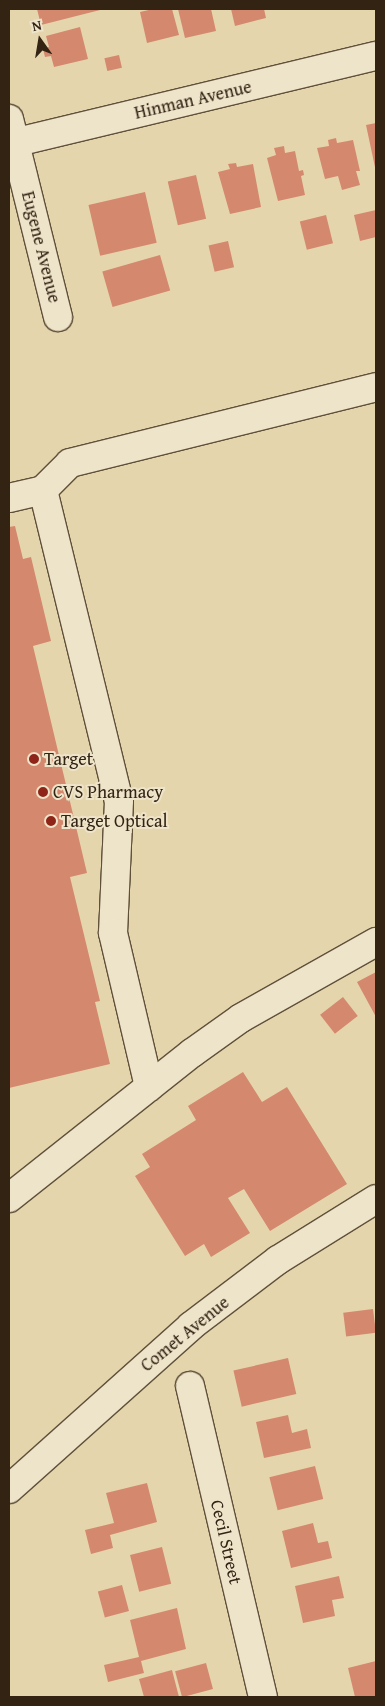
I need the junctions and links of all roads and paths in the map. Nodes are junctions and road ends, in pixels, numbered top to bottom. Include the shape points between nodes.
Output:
1 (376, 56) edge
2 (11, 135) edge
3 (58, 317) dead end
4 (376, 387) edge
5 (42, 490) junction
6 (9, 498) edge
7 (376, 942) edge
8 (149, 1086) junction
9 (9, 1198) edge
10 (376, 1199) edge
11 (190, 1386) dead end
12 (9, 1489) edge
13 (263, 1697) edge

1 - 2 street, Hinman Avenue
2 - 3 street, Eugene Avenue
4 - 5 street via 70,463
5 - 6 street
5 - 8 street via 119,801 114,933
7 - 8 street via 241,1018
8 - 9 street
10 - 12 street, Comet Avenue via 278,1260 190,1326
11 - 13 street, Cecil Street

